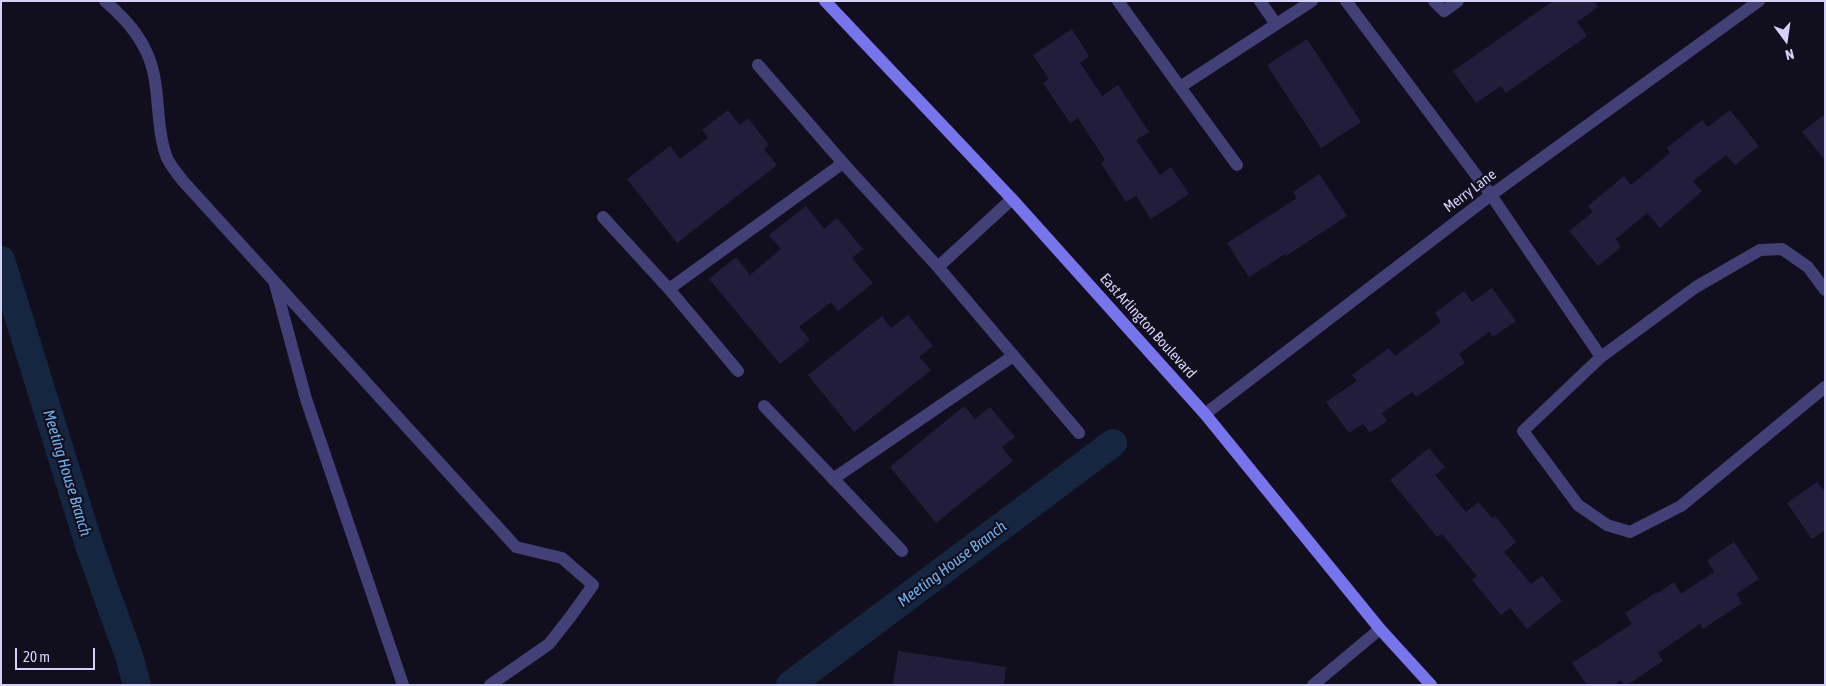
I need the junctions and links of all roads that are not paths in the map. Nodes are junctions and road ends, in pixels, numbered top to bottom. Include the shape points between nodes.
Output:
1 (105, 1) edge
2 (825, 1) edge
3 (1118, 1) edge
4 (1260, 1) edge
5 (1312, 1) edge
6 (1346, 1) edge
7 (1434, 1) edge
8 (1458, 1) edge
9 (1759, 1) edge
10 (1276, 24) junction
11 (758, 64) dead end
12 (1180, 87) junction
13 (843, 163) junction
14 (1237, 164) dead end
15 (1491, 195) junction
16 (1012, 199) junction
17 (603, 217) dead end
18 (938, 267) junction
19 (274, 282) junction
20 (668, 289) junction
21 (1825, 290) edge
22 (1012, 356) junction
23 (1602, 357) junction
24 (738, 371) dead end
25 (1825, 387) edge
26 (764, 406) dead end
27 (1205, 414) junction
28 (1079, 433) dead end
29 (833, 479) junction
30 (902, 551) dead end
31 (1380, 630) junction
32 (403, 685) edge
33 (490, 685) edge
34 (1313, 685) edge
35 (1431, 685) edge

1 - 19 street via 126,19 147,52 168,158 182,180
2 - 16 main road, East Arlington Boulevard
3 - 12 street
4 - 10 street
5 - 10 street
6 - 15 street
7 - 8 street via 1444,11
9 - 15 street, Merry Lane
10 - 12 street
11 - 13 street
12 - 14 street
13 - 18 street
13 - 20 street
15 - 23 street
15 - 27 street, Merry Lane
16 - 18 street
16 - 27 main road, East Arlington Boulevard
17 - 20 street
18 - 22 street
19 - 32 street via 306,399
19 - 33 street via 516,547 562,558 593,585 549,644
20 - 24 street
21 - 23 street via 1808,268 1782,249 1760,250 1696,287
22 - 28 street
22 - 29 street
23 - 25 street via 1523,431 1578,506 1607,525 1630,532 1681,506
26 - 29 street
27 - 31 main road, East Arlington Boulevard
29 - 30 street
31 - 34 street
31 - 35 main road, East Arlington Boulevard

